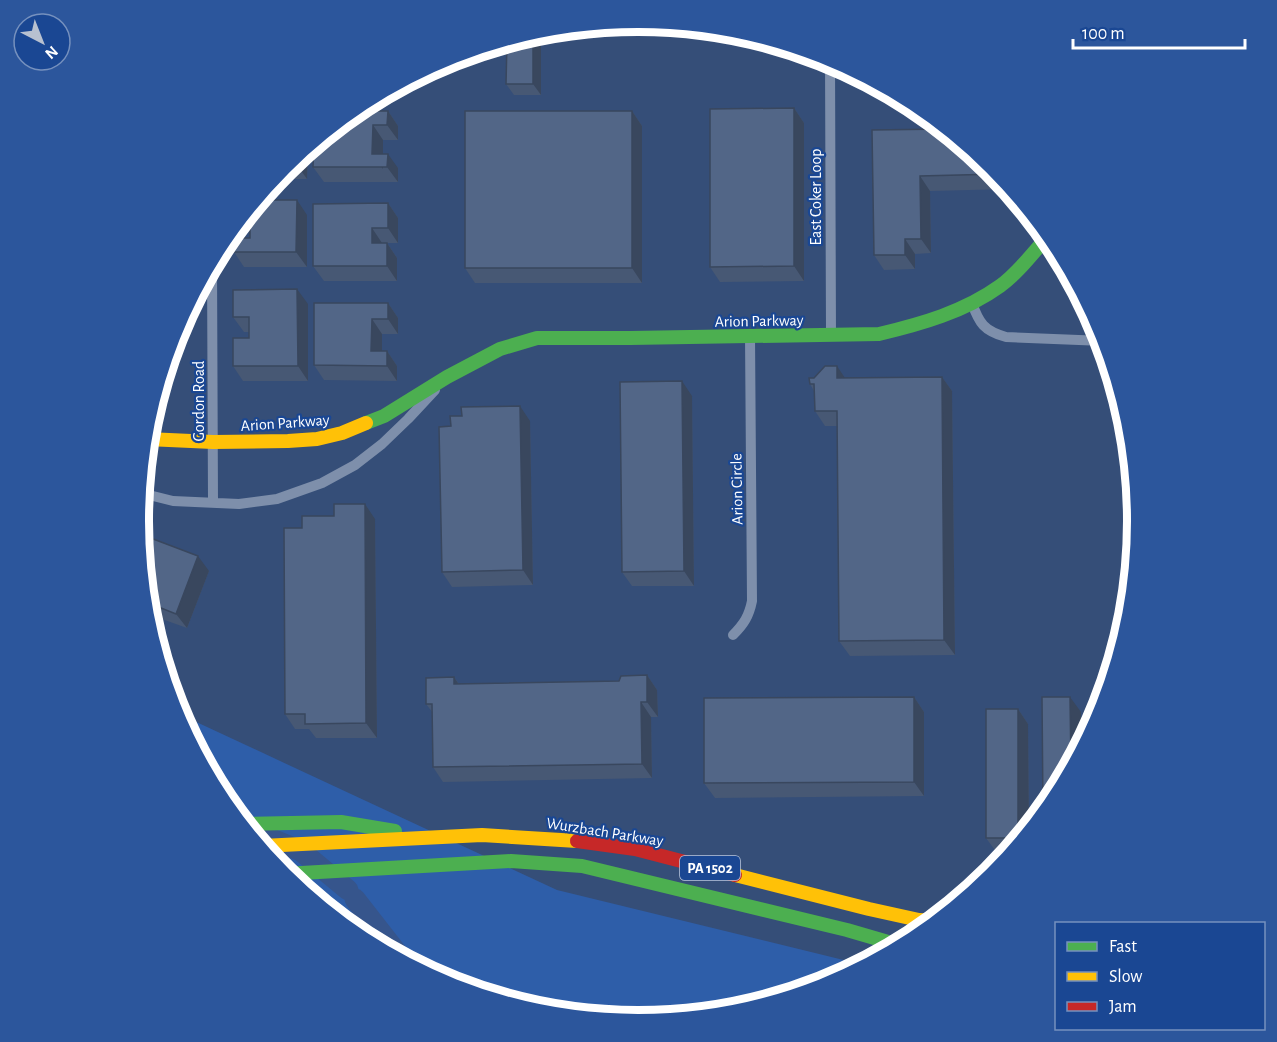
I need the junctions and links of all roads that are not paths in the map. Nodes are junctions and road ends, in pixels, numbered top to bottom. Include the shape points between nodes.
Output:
1 (830, 71) edge
2 (1042, 243) edge
3 (212, 281) edge
4 (972, 303) junction
5 (831, 335) junction
6 (750, 336) junction
7 (1093, 341) edge
8 (447, 377) junction
9 (156, 439) edge
10 (213, 442) junction
11 (150, 495) edge
12 (213, 503) junction
13 (733, 635) dead end
14 (254, 824) edge
15 (430, 837) junction
16 (271, 845) edge
17 (406, 868) junction
18 (299, 873) edge
19 (311, 884) edge
20 (921, 920) edge
21 (888, 942) edge

1 - 5 street, East Coker Loop
2 - 4 main road, Arion Parkway via 1000,286
3 - 10 street, Gordon Road
4 - 5 main road, Arion Parkway via 933,320 879,334
4 - 7 street via 979,321 996,334
5 - 6 main road, Arion Parkway
6 - 8 main road, Arion Parkway via 537,338 500,349
6 - 13 street, Arion Circle via 752,601 749,615
8 - 10 main road, Arion Parkway via 384,416 342,433 317,439
8 - 12 street, Arion Parkway via 382,444 339,474 277,499
9 - 10 main road, Arion Parkway
10 - 12 street, Gordon Road
11 - 12 street, Arion Parkway
14 - 15 main road via 341,822
15 - 16 main road, Wurzbach Parkway / PA 1502
15 - 20 main road, Wurzbach Parkway / PA 1502 via 565,838 635,849
17 - 18 main road, PA 1502
17 - 19 main road
17 - 21 main road, PA 1502 via 511,861 582,866

